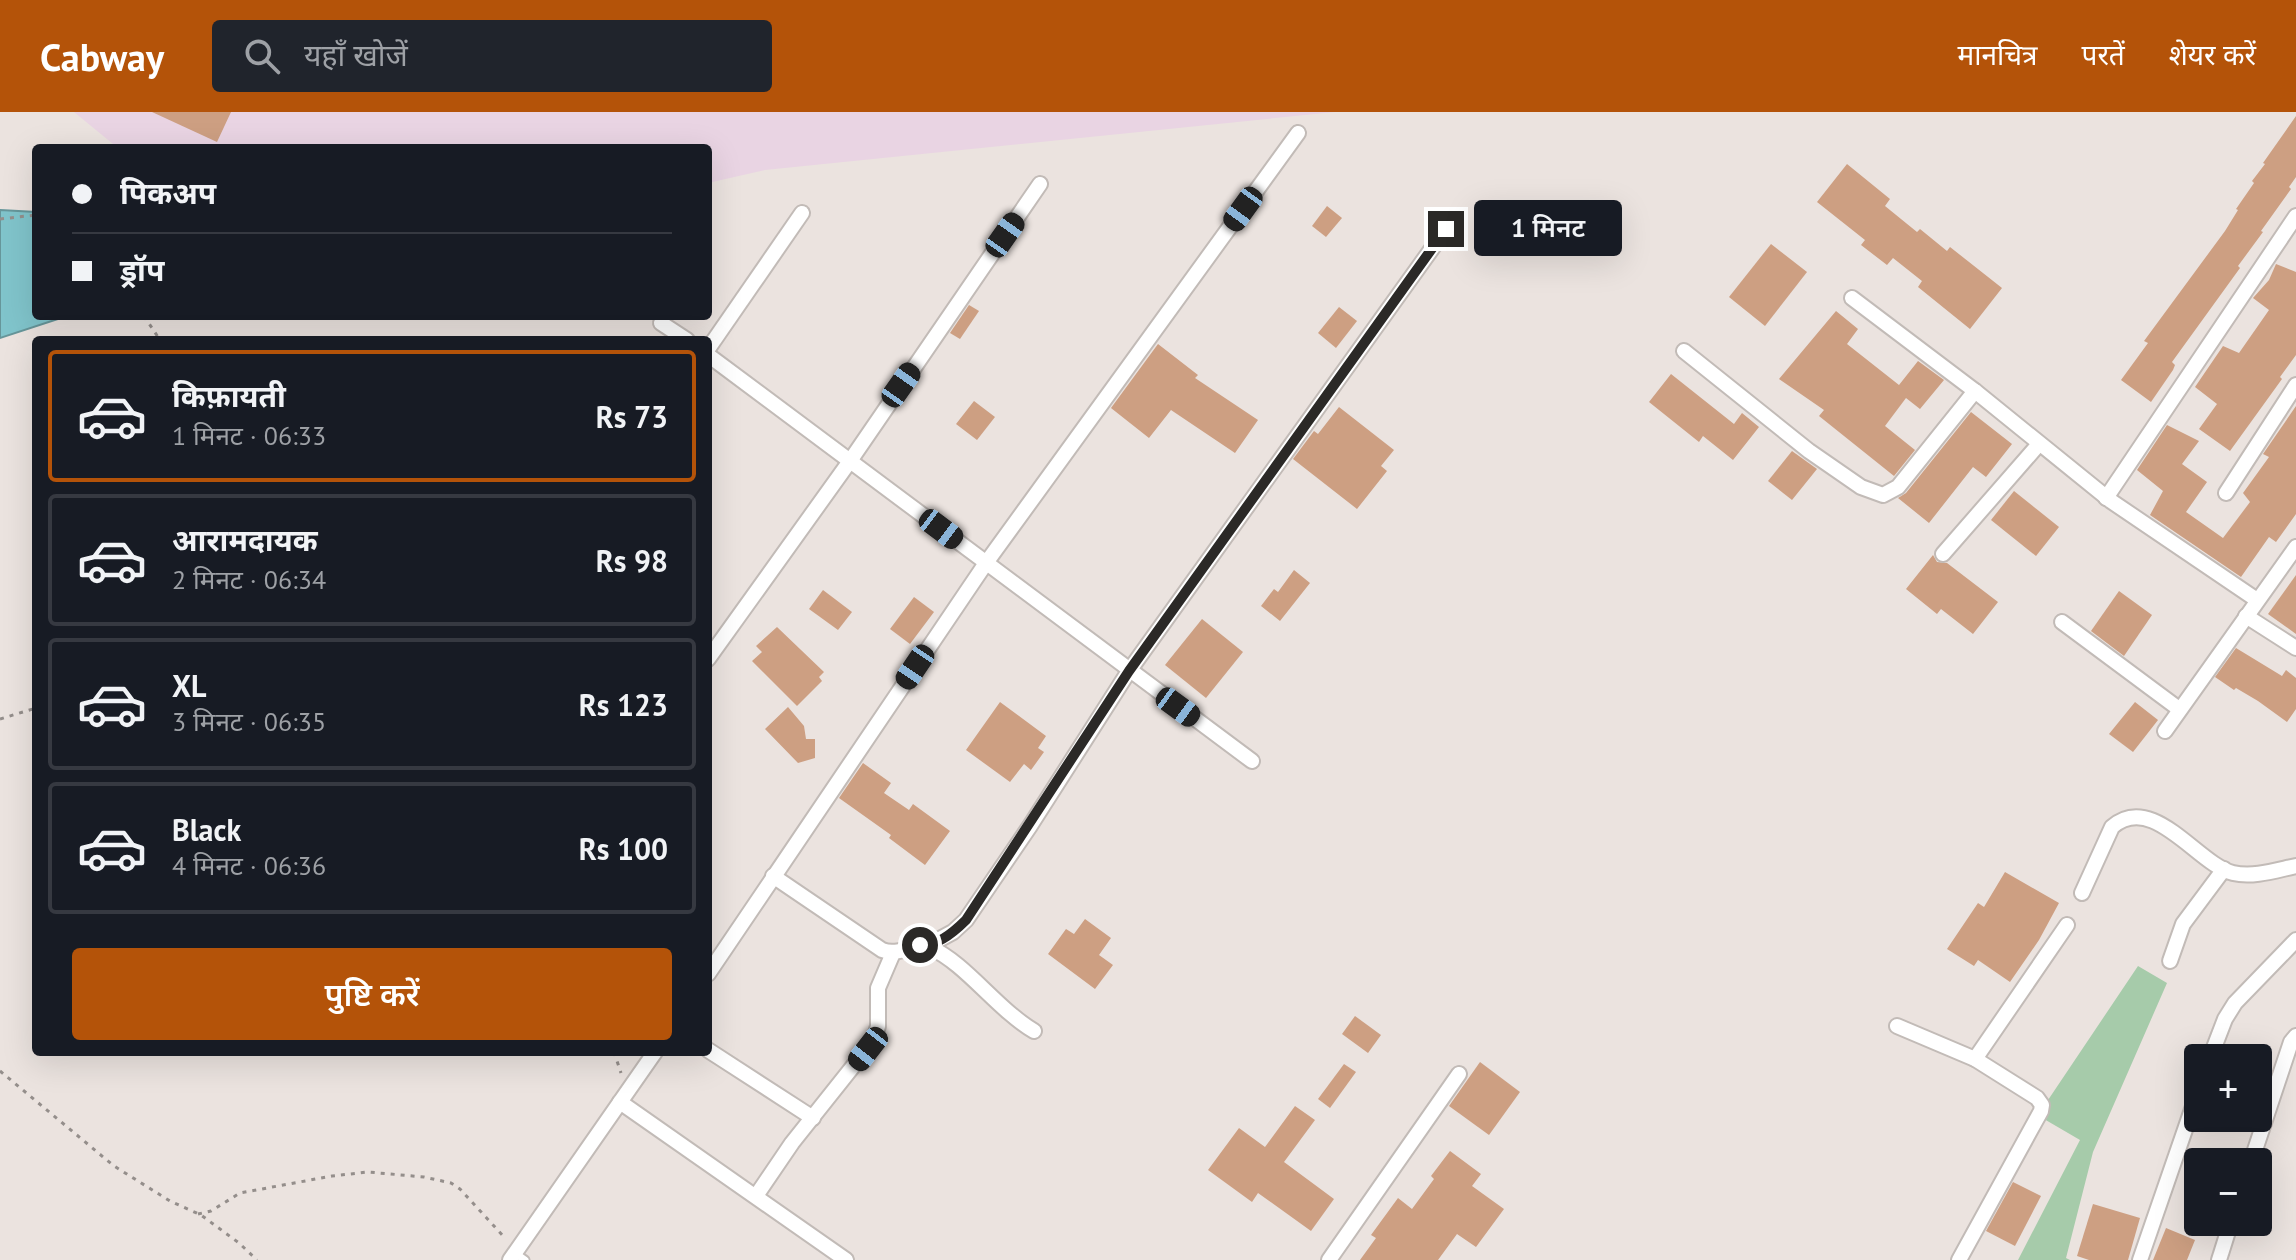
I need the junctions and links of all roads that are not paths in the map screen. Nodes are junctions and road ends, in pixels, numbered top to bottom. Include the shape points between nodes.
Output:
1 (1298, 133) dead end
2 (1040, 184) dead end
3 (802, 213) dead end
4 (2296, 216) edge
5 (1446, 229) dead end
6 (1852, 298) dead end
7 (661, 323) dead end
8 (681, 336) edge
9 (712, 346) edge
10 (1684, 351) dead end
11 (712, 355) edge
12 (2296, 385) edge
13 (1975, 391) junction
14 (2039, 444) junction
15 (850, 461) junction
16 (2226, 493) dead end
17 (2106, 498) junction
18 (2296, 547) edge
19 (1943, 554) dead end
20 (986, 563) junction
21 (2257, 600) junction
22 (2246, 616) junction
23 (2062, 622) dead end
24 (2296, 648) edge
25 (712, 653) edge
26 (1129, 671) junction
27 (2179, 709) junction
28 (2165, 731) dead end
29 (1252, 761) dead end
30 (2296, 866) edge
31 (2224, 869) junction
32 (773, 876) junction
33 (2082, 893) dead end
34 (2067, 925) dead end
35 (2296, 940) edge
36 (927, 946) junction
37 (893, 953) junction
38 (2170, 961) dead end
39 (712, 968) edge
40 (1897, 1026) dead end
41 (1034, 1031) dead end
42 (2296, 1036) edge
43 (2215, 1044) edge
44 (712, 1053) edge
45 (652, 1056) edge
46 (1975, 1059) junction
47 (1459, 1074) dead end
48 (620, 1102) junction
49 (813, 1118) junction
50 (2184, 1132) edge
51 (2256, 1148) edge
52 (756, 1196) junction
53 (2227, 1236) edge
54 (516, 1258) edge
55 (846, 1260) edge
56 (1329, 1260) edge
57 (1959, 1260) edge
58 (2140, 1260) edge
59 (2219, 1260) edge

1 - 20 street
2 - 15 street
3 - 9 street
4 - 17 street
5 - 26 street
6 - 13 street
7 - 8 street
10 - 13 street via 1809,451 1861,487 1883,495 1898,487
11 - 15 street
12 - 16 street
13 - 14 street
14 - 17 street
14 - 19 street
15 - 20 street
15 - 25 street
17 - 21 street
18 - 21 street
20 - 26 street
20 - 32 street
21 - 22 street
22 - 24 street
22 - 27 street
23 - 27 street
26 - 29 street
26 - 36 street via 966,920
27 - 28 street
30 - 31 street via 2247,875
31 - 33 street via 2159,823 2120,821 2112,827
31 - 38 street via 2183,924
32 - 37 street via 876,947
32 - 39 street
34 - 46 street
35 - 43 street via 2235,1003
36 - 37 street
36 - 41 street
37 - 49 street via 878,988 874,1040
40 - 46 street
42 - 51 street
44 - 49 street
45 - 48 street
46 - 57 street via 2042,1105
47 - 56 street
48 - 52 street
48 - 54 street
49 - 52 street
50 - 58 street
52 - 55 street
53 - 59 street

